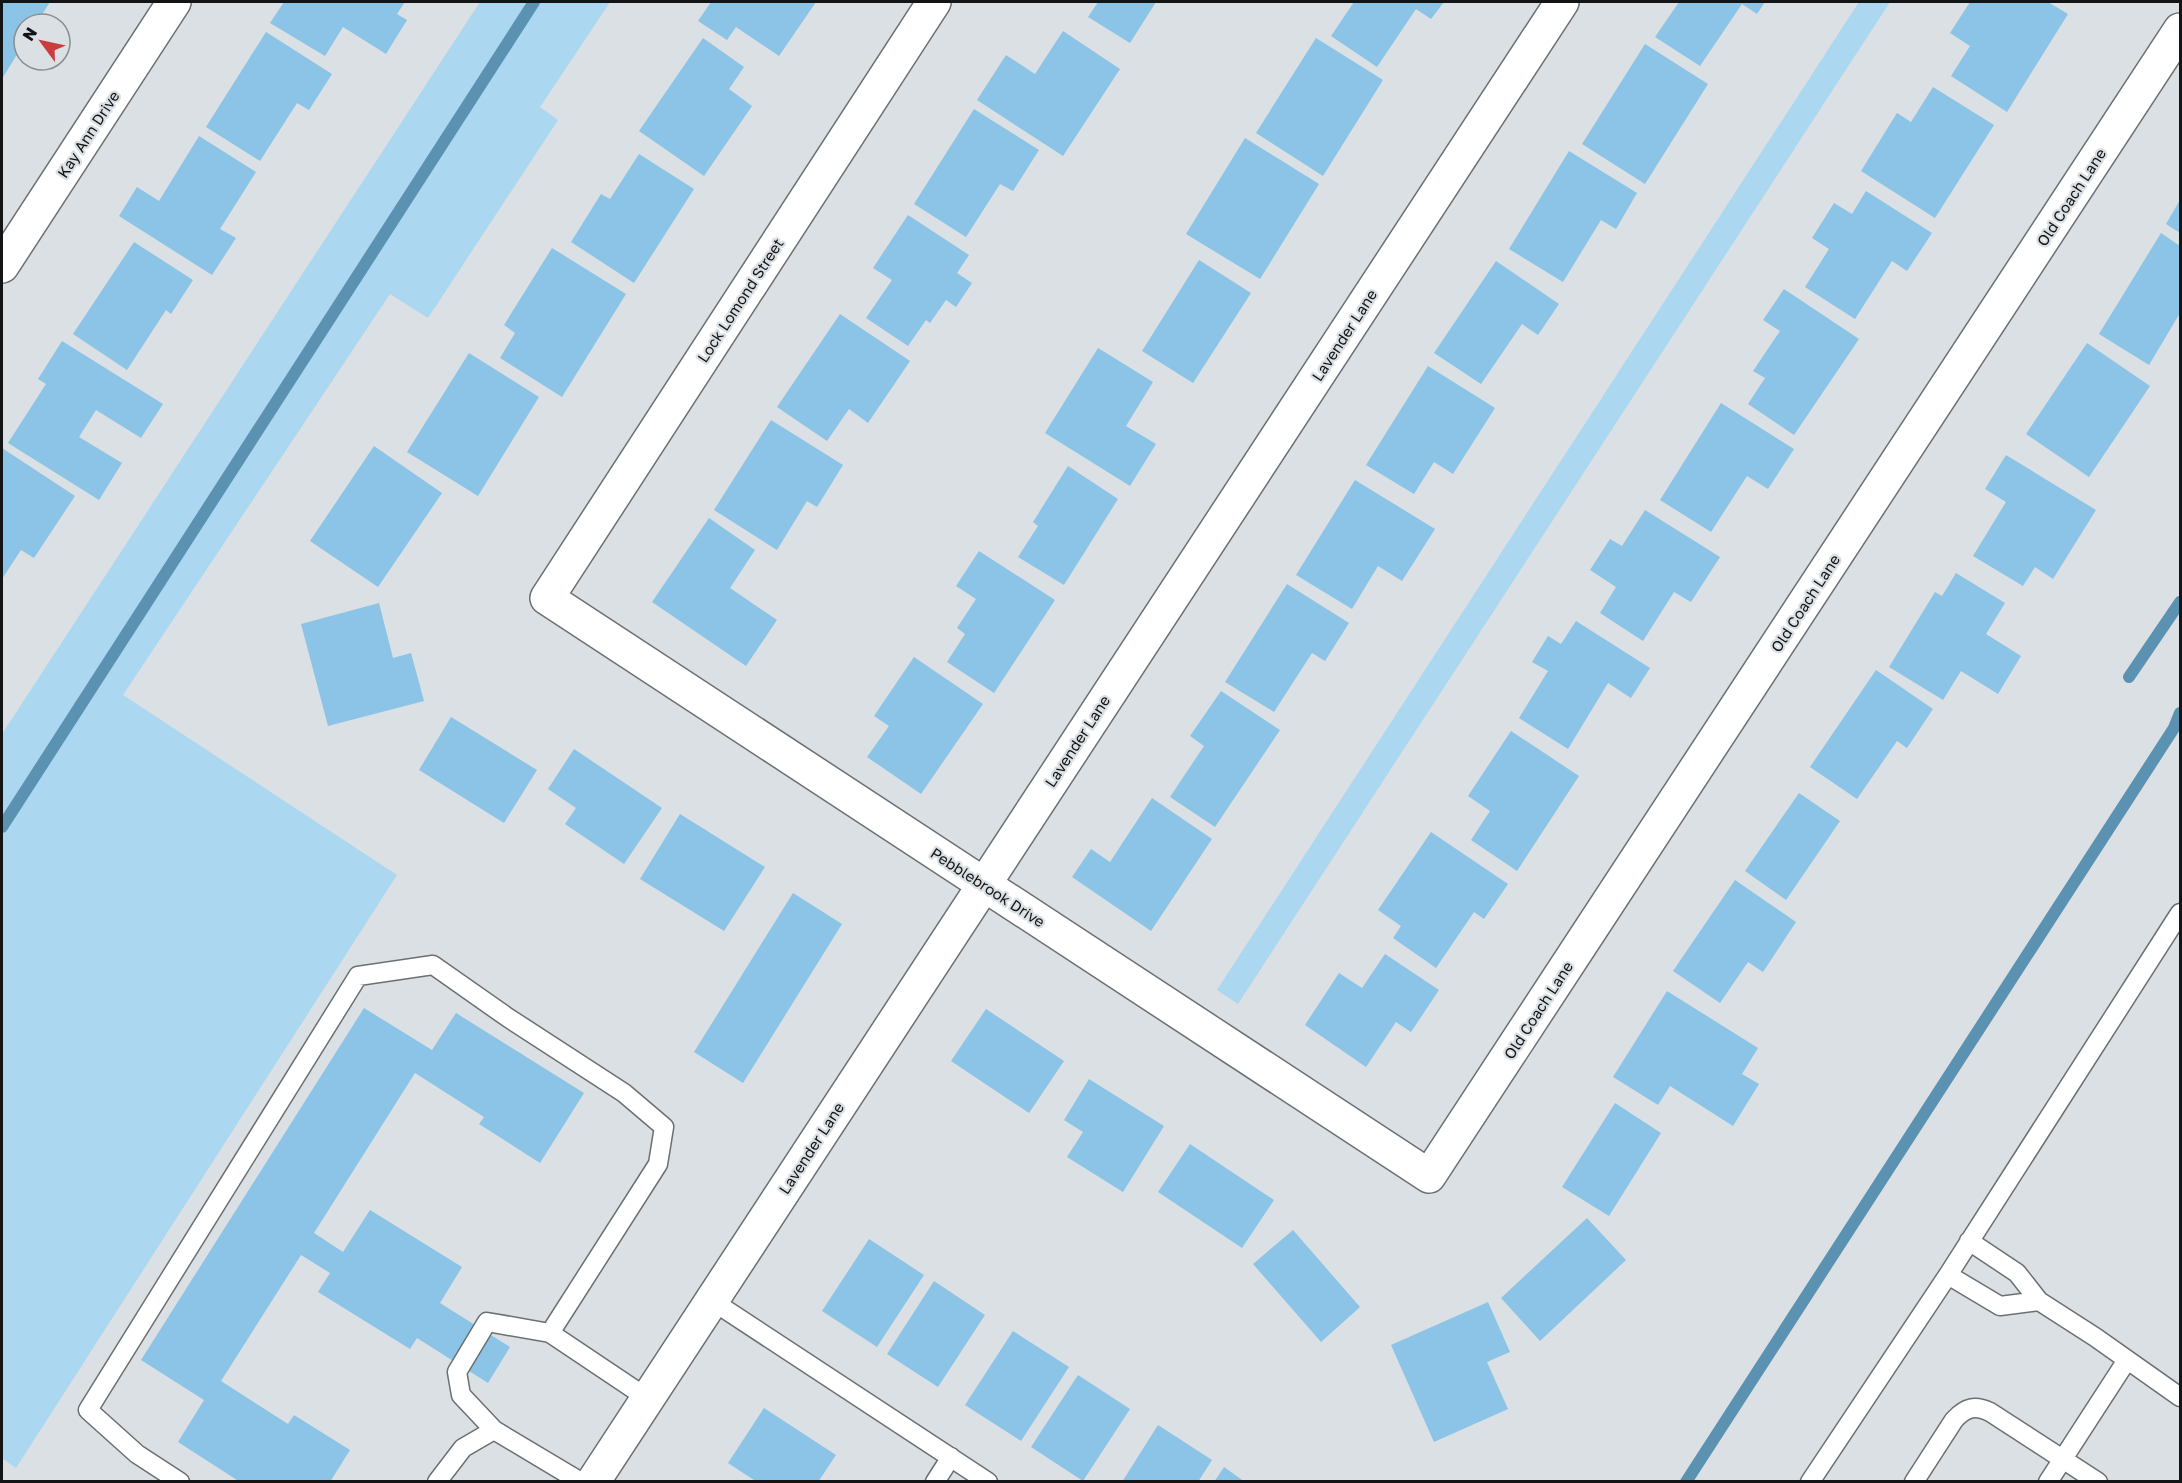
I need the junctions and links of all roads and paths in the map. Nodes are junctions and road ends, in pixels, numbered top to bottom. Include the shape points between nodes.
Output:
1 (174, 2) edge
2 (934, 2) edge
3 (1562, 2) edge
4 (2181, 30) edge
5 (2, 266) edge
6 (547, 598) joint
7 (984, 884) junction
8 (2181, 912) edge
9 (1429, 1176) joint
10 (1969, 1241) junction
11 (1948, 1275) junction
12 (711, 1300) junction
13 (2039, 1301) junction
14 (550, 1333) junction
15 (2127, 1360) junction
16 (2181, 1397) edge
17 (647, 1398) junction
18 (494, 1430) junction
19 (951, 1457) junction
20 (2063, 1459) junction
21 (180, 1482) edge
22 (437, 1482) edge
23 (581, 1482) edge
24 (593, 1482) edge
25 (935, 1482) edge
26 (988, 1482) edge
27 (1810, 1482) edge
28 (1914, 1482) edge
29 (2048, 1482) edge
30 (2098, 1482) edge

1 - 5 street, Kay Ann Drive
2 - 6 street, Lock Lomond Street
3 - 7 street, Lavender Lane
4 - 9 street, Old Coach Lane
6 - 7 street, Pebblebrook Drive
7 - 9 street, Pebblebrook Drive
7 - 12 street, Lavender Lane
8 - 10 lane
10 - 11 lane
10 - 13 lane via 2017,1273
11 - 13 lane via 2000,1306
11 - 27 lane
12 - 17 street, Lavender Lane
12 - 19 lane
13 - 15 lane
14 - 17 lane
14 - 18 lane via 487,1322 457,1372 461,1395
14 - 21 lane via 658,1164 664,1127 624,1093 433,965 358,976 88,1410 137,1454
15 - 16 lane
15 - 20 lane
17 - 24 street, Lavender Lane
18 - 22 lane via 464,1448
18 - 23 lane
19 - 25 lane
19 - 26 lane
20 - 28 lane via 1990,1412 1972,1407 1954,1420
20 - 29 lane
20 - 30 lane

